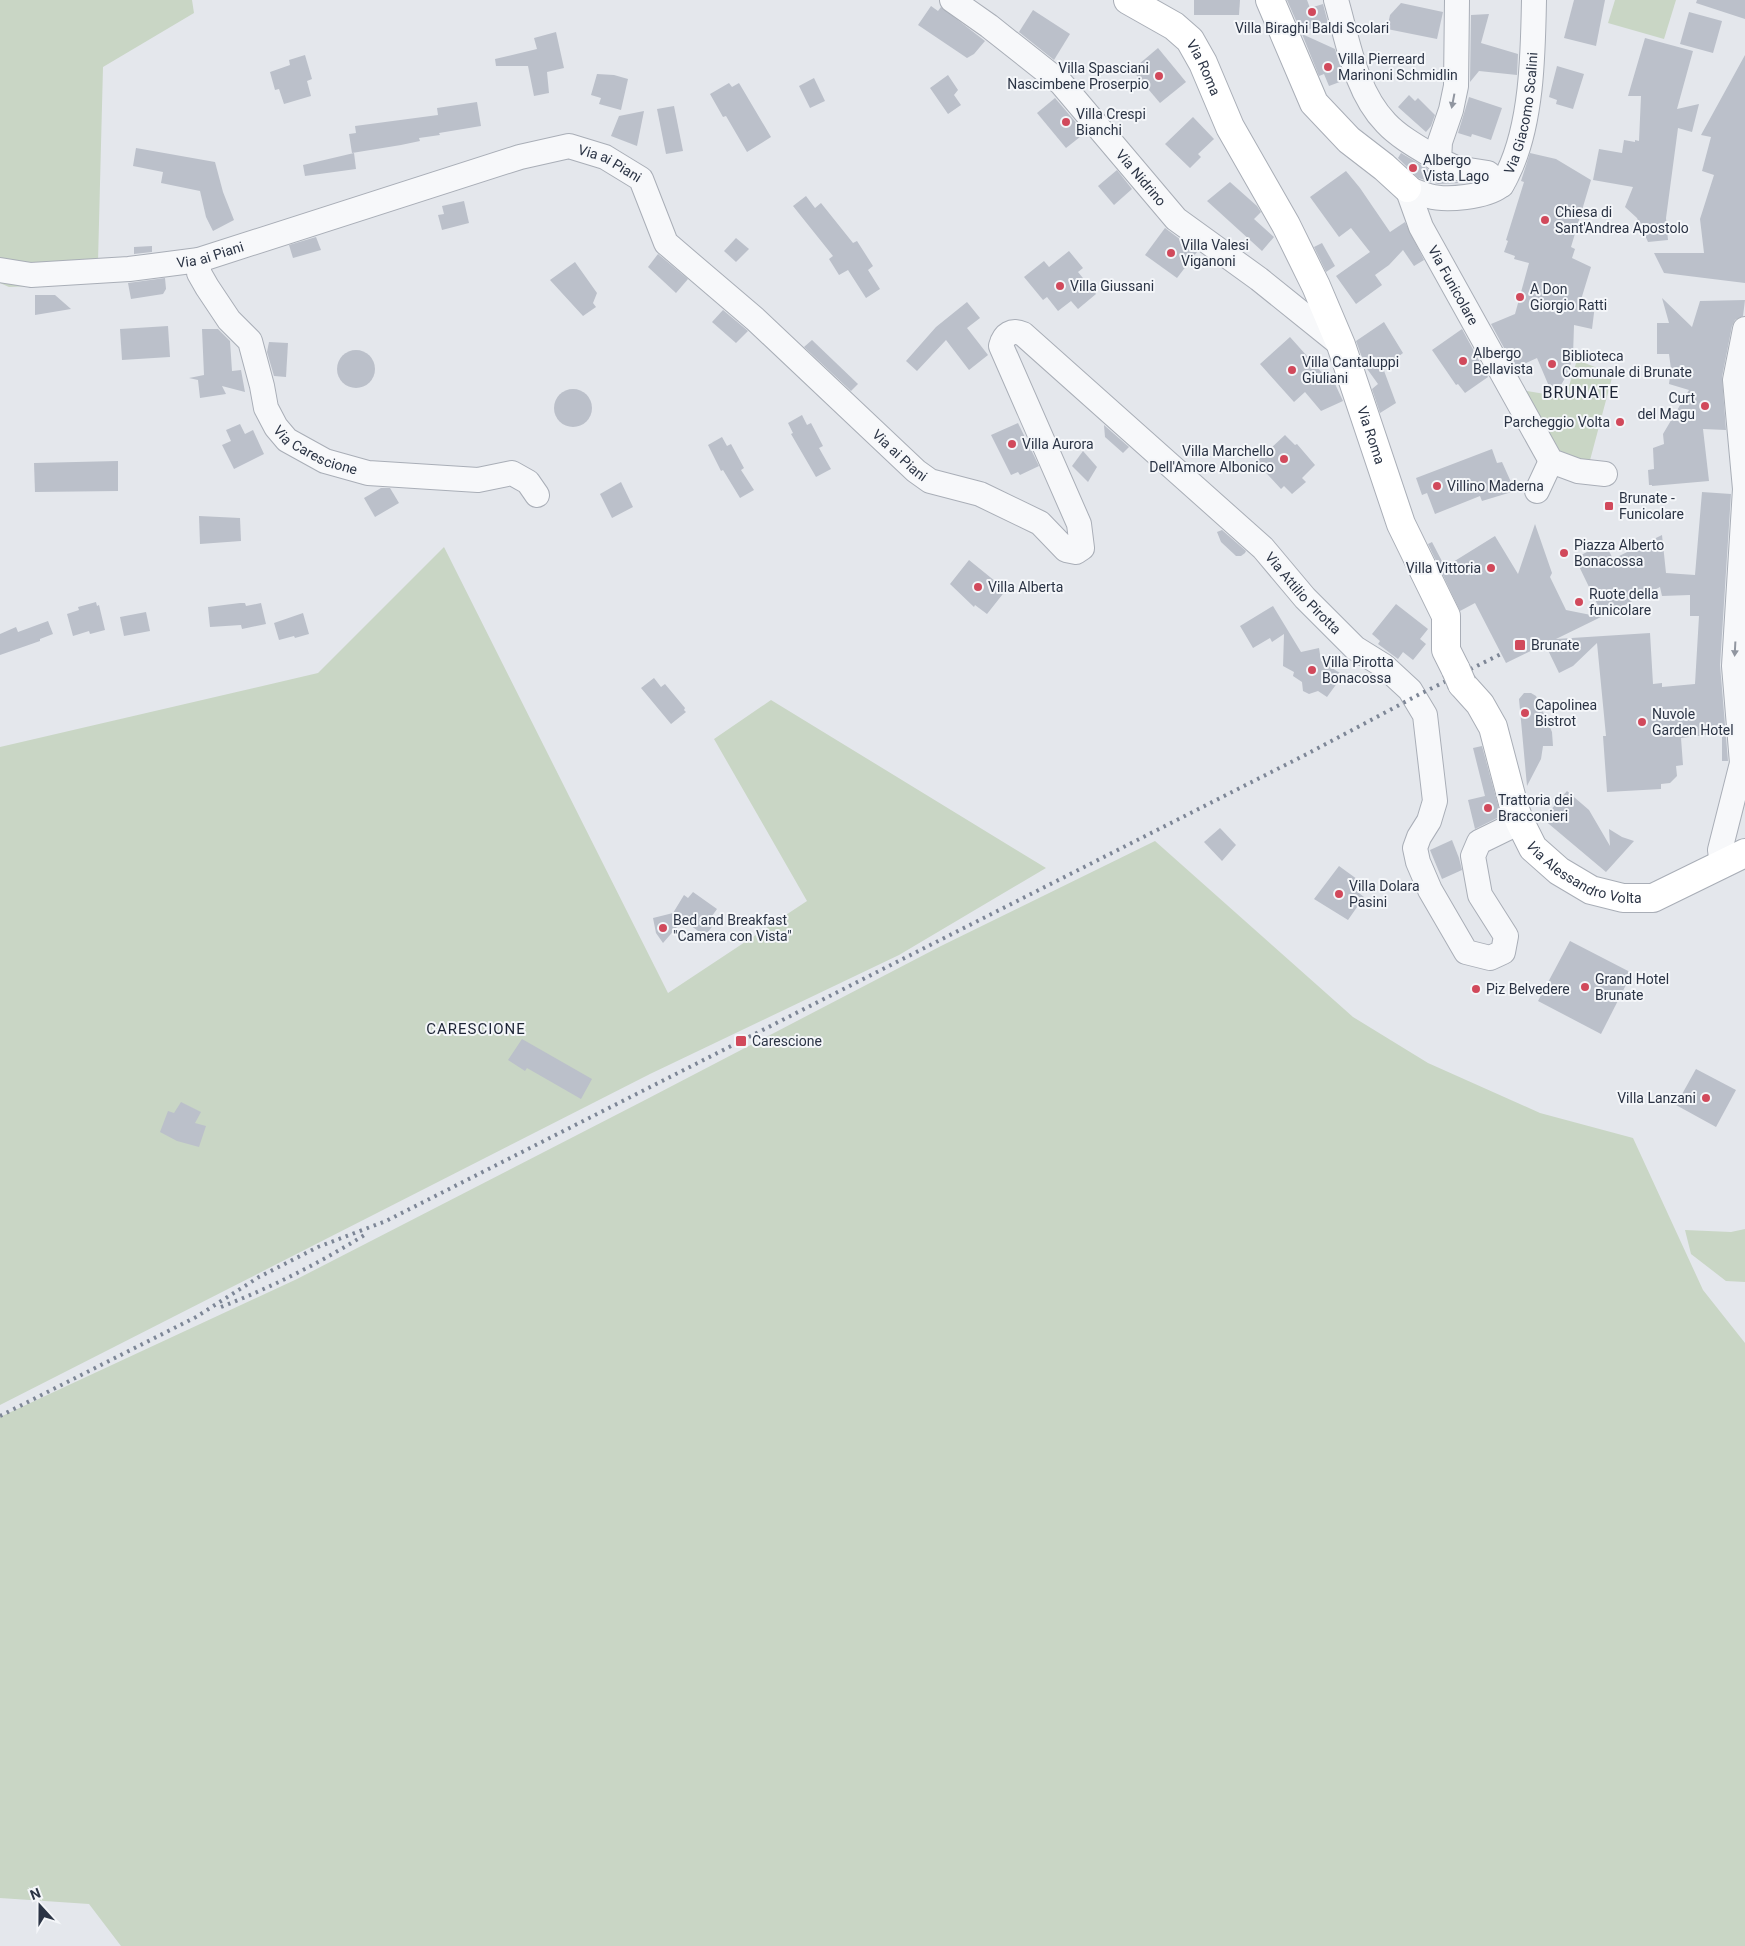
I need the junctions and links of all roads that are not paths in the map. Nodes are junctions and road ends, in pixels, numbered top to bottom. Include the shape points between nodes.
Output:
1 (952, 0) edge
2 (1128, 0) edge
3 (1270, 0) edge
4 (1336, 0) edge
5 (1458, 0) edge
6 (1534, 0) edge
7 (1439, 160) junction
8 (1502, 185) junction
9 (1407, 188) junction
10 (199, 260) junction
11 (0, 270) edge
12 (1745, 329) edge
13 (1341, 345) junction
14 (1551, 461) junction
15 (1605, 474) dead end
16 (1537, 491) dead end
17 (537, 495) dead end
18 (1082, 548) joint
19 (1520, 822) junction
20 (1734, 859) edge

1 - 13 street, Via Nidrino via 1061,83 1176,219 1259,279
2 - 13 street, Via Roma via 1174,26 1190,40 1230,127 1286,225
3 - 9 street via 1314,103 1349,140
4 - 7 street via 1359,79 1373,108 1396,132
5 -> 7 street via 1456,86 1440,142
6 - 8 street, Via Giacomo Scalini via 1528,104 1514,162
7 - 8 street via 1456,168 1488,173
8 - 9 street, Via Giacomo Scalini via 1472,196 1450,197 1430,197
9 - 14 street, Via Funicolare via 1421,227
10 - 11 street, Via ai Piani via 129,269 31,275
10 - 17 street, Via Carescione via 199,274 207,287 229,320 250,342 266,408 287,440 325,461 368,472 478,480 512,473 528,482
10 - 18 street, Via ai Piani via 520,158 568,146 605,158 641,179 666,243 755,320 916,471 936,483 980,494 1040,523 1066,550 1076,552
12 -> 20 street via 1735,380 1745,489 1734,666 1742,763 1720,850
13 - 19 street, Via Roma via 1401,524 1446,616 1446,650 1459,677 1493,727
14 - 15 street via 1578,471
14 - 16 street
18 - 19 street, Via Attilio Pirotta via 1079,524 1001,346 1010,332 1023,334 1116,415 1263,548 1305,598 1355,648 1384,666 1410,690 1426,715 1435,801 1415,848 1430,890 1466,952 1490,958 1503,952 1506,936 1480,895 1473,856 1479,842
19 - 20 street, Via Alessandro Volta via 1533,848 1559,871 1591,890 1623,898 1653,898

